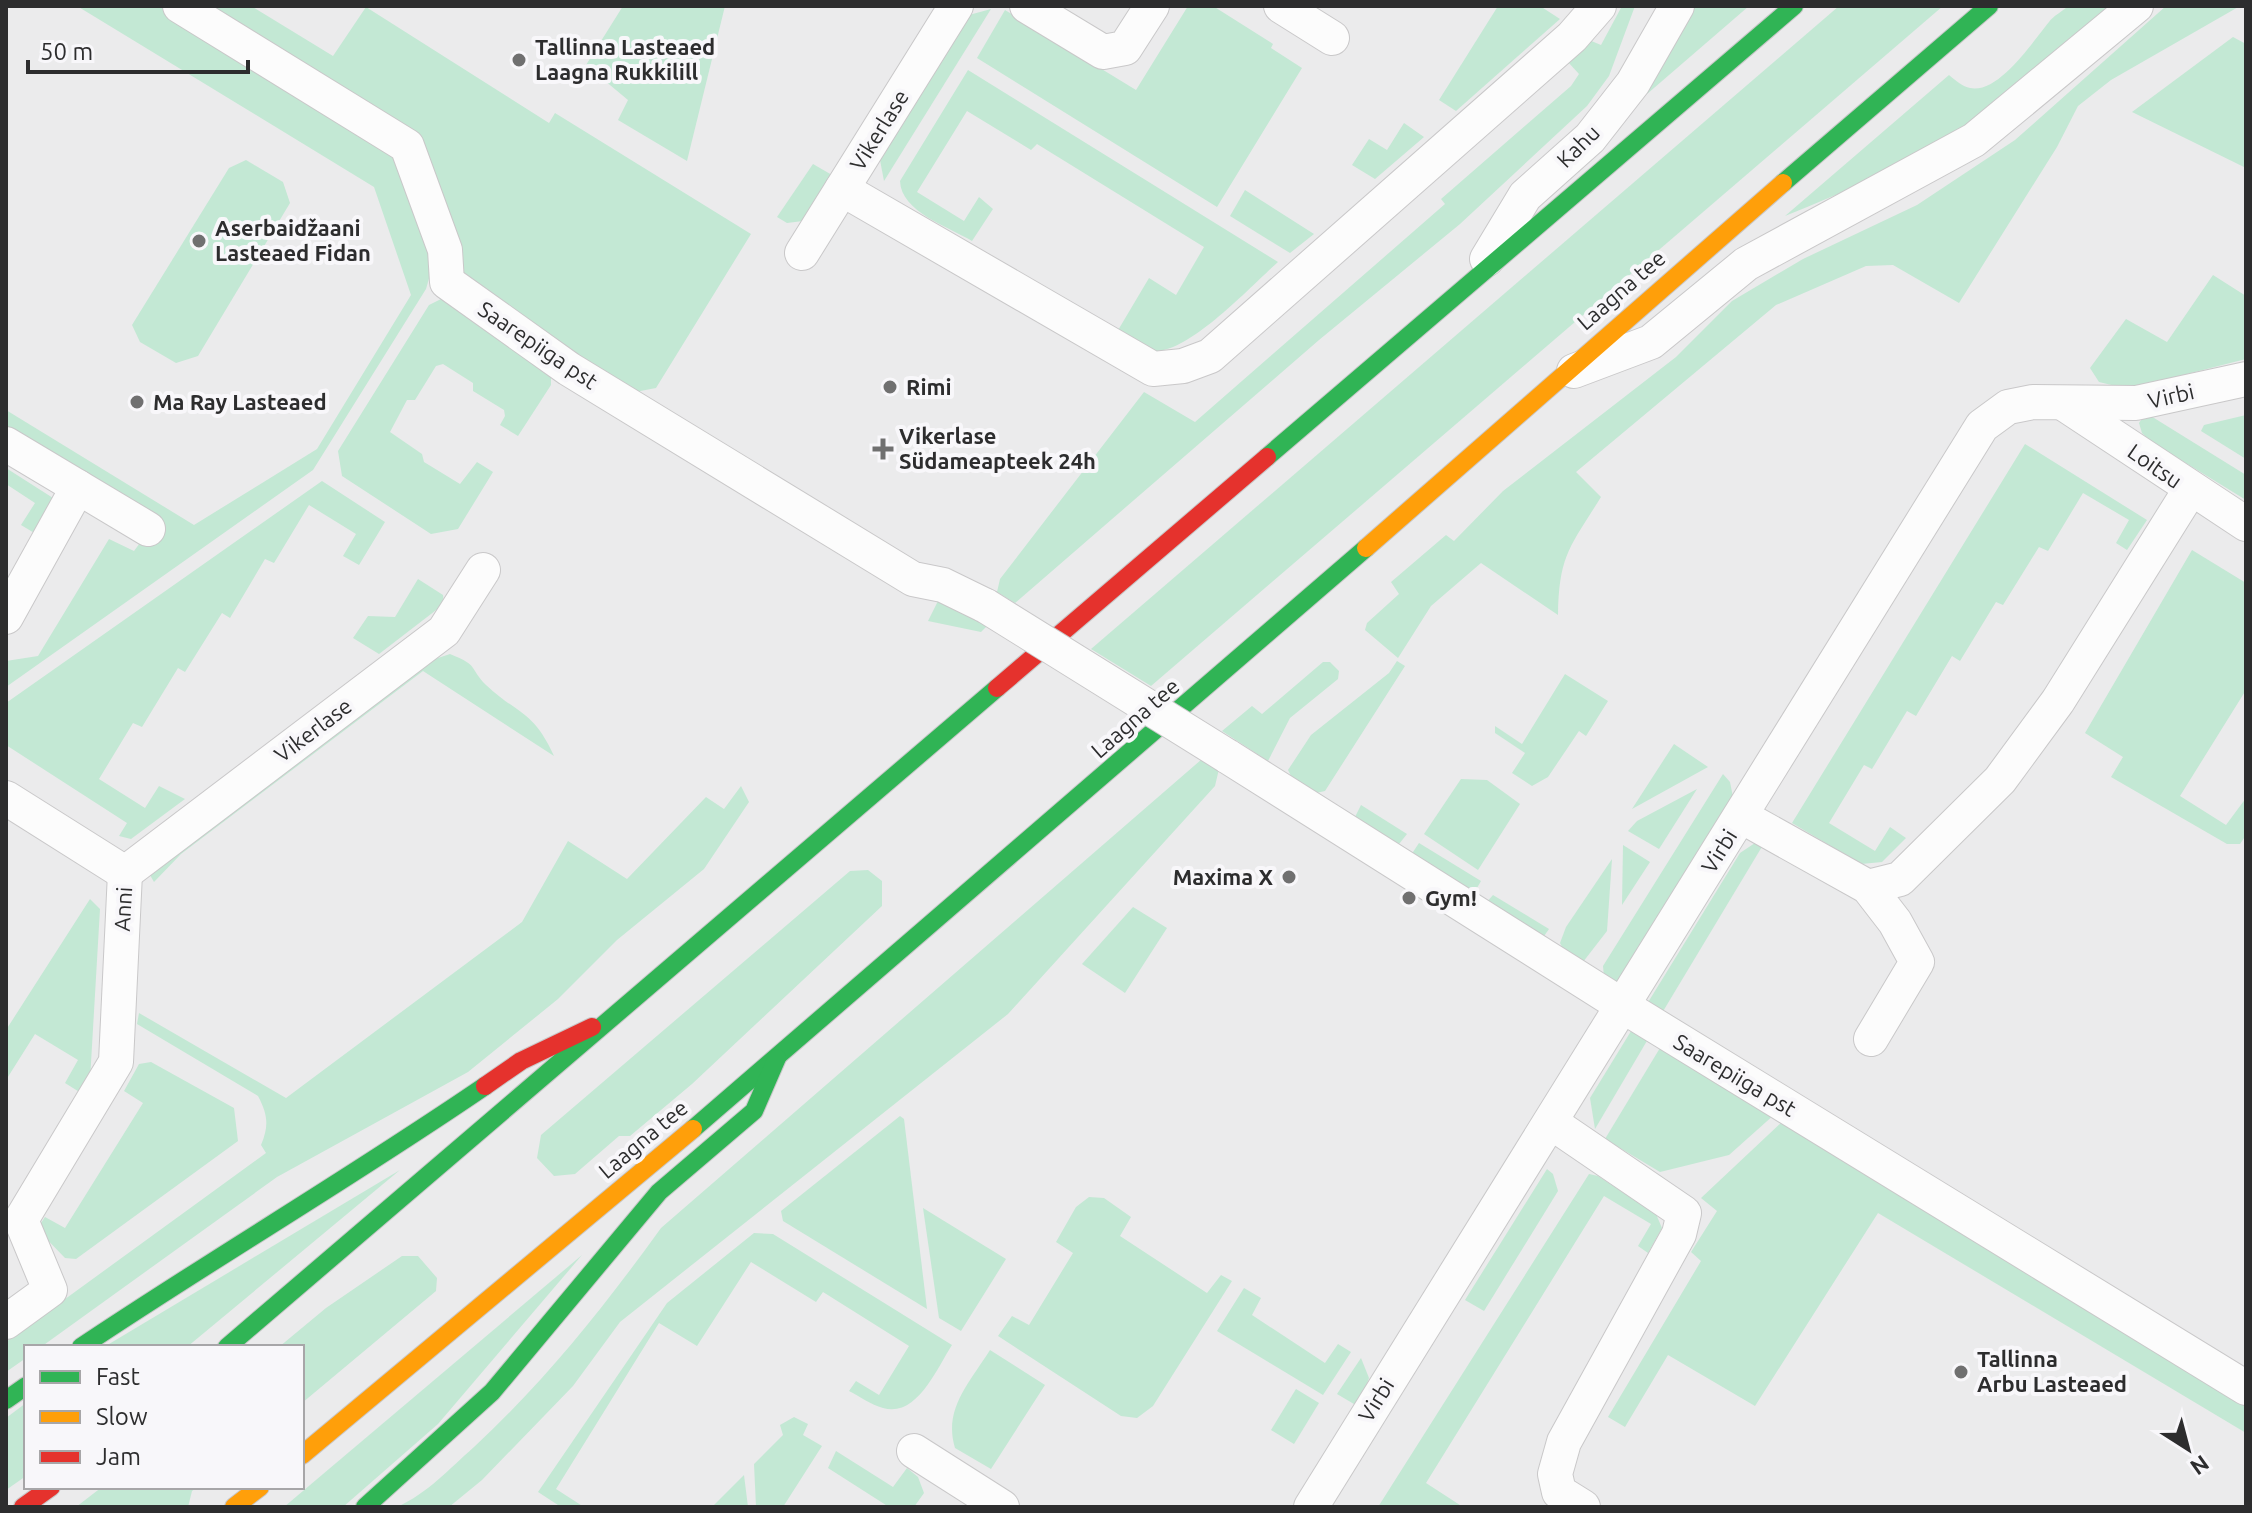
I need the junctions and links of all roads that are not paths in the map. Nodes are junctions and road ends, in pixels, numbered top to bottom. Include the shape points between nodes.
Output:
1 (180, 6) edge
2 (956, 6) edge
3 (1027, 6) edge
4 (1152, 6) edge
5 (1281, 6) edge
6 (1599, 6) edge
7 (1677, 6) edge
8 (1794, 6) edge
9 (1989, 6) edge
10 (2136, 6) edge
11 (1332, 38) dead end
12 (842, 189) junction
13 (802, 253) dead end
14 (1473, 282) junction
15 (1555, 379) junction
16 (2246, 379) edge
17 (2066, 405) junction
18 (6, 444) edge
19 (78, 487) junction
20 (2190, 490) junction
21 (2246, 524) edge
22 (148, 529) dead end
23 (483, 570) dead end
24 (6, 617) edge
25 (6, 798) edge
26 (1741, 816) junction
27 (125, 873) junction
28 (1868, 887) junction
29 (1623, 1006) junction
30 (619, 1014) junction
31 (1871, 1039) dead end
32 (777, 1058) junction
33 (1552, 1123) junction
34 (6, 1322) edge
35 (84, 1345) edge
36 (229, 1345) edge
37 (24, 1387) edge
38 (2246, 1388) edge
39 (6, 1400) edge
40 (914, 1451) dead end
41 (304, 1453) edge
42 (48, 1489) edge
43 (257, 1489) edge
44 (23, 1507) edge
45 (234, 1507) edge
46 (365, 1507) edge
47 (1002, 1507) edge
48 (1311, 1507) edge
49 (1583, 1507) edge

1 - 29 street, Saarepiiga pst, bridge via 407,146 445,250 447,282 569,369 913,579 943,585 986,606
2 - 12 street, Vikerlase
3 - 4 street via 1103,52 1125,48
5 - 11 street
6 - 12 street via 1572,37 1210,356 1183,366 1153,369
7 - 14 street, Kahu via 1633,83 1590,138 1525,196
8 - 14 main road
9 - 15 main road, Laagna tee
10 - 15 street via 1974,140 1746,264 1651,342
12 - 13 street, Vikerlase
14 - 30 main road
15 - 32 main road, Laagna tee via 1308,600
16 - 17 street, Virbi via 2136,403
17 - 20 street, Loitsu
17 - 26 street, Virbi via 2033,402 2008,407 1982,426
18 - 19 street
19 - 22 street
19 - 24 street
20 - 21 street, Loitsu
20 - 28 street via 2058,701 2000,780 1900,879
23 - 27 street, Vikerlase via 444,631
25 - 27 street, Anni
26 - 28 street
26 - 29 street, Virbi
27 - 34 street, Anni via 116,1062 21,1220 50,1290
28 - 31 street via 1917,962
29 - 33 street, Virbi
29 - 38 street, Saarepiiga pst
30 - 35 main road via 521,1061 368,1166
30 - 36 main road
32 - 41 main road, Laagna tee
32 - 46 main road via 754,1111 659,1192 492,1392
33 - 48 street, Virbi
33 - 49 street via 1684,1213 1679,1234 1564,1442 1555,1474 1559,1492
37 - 39 main road
40 - 47 street
42 - 44 main road
43 - 45 main road

